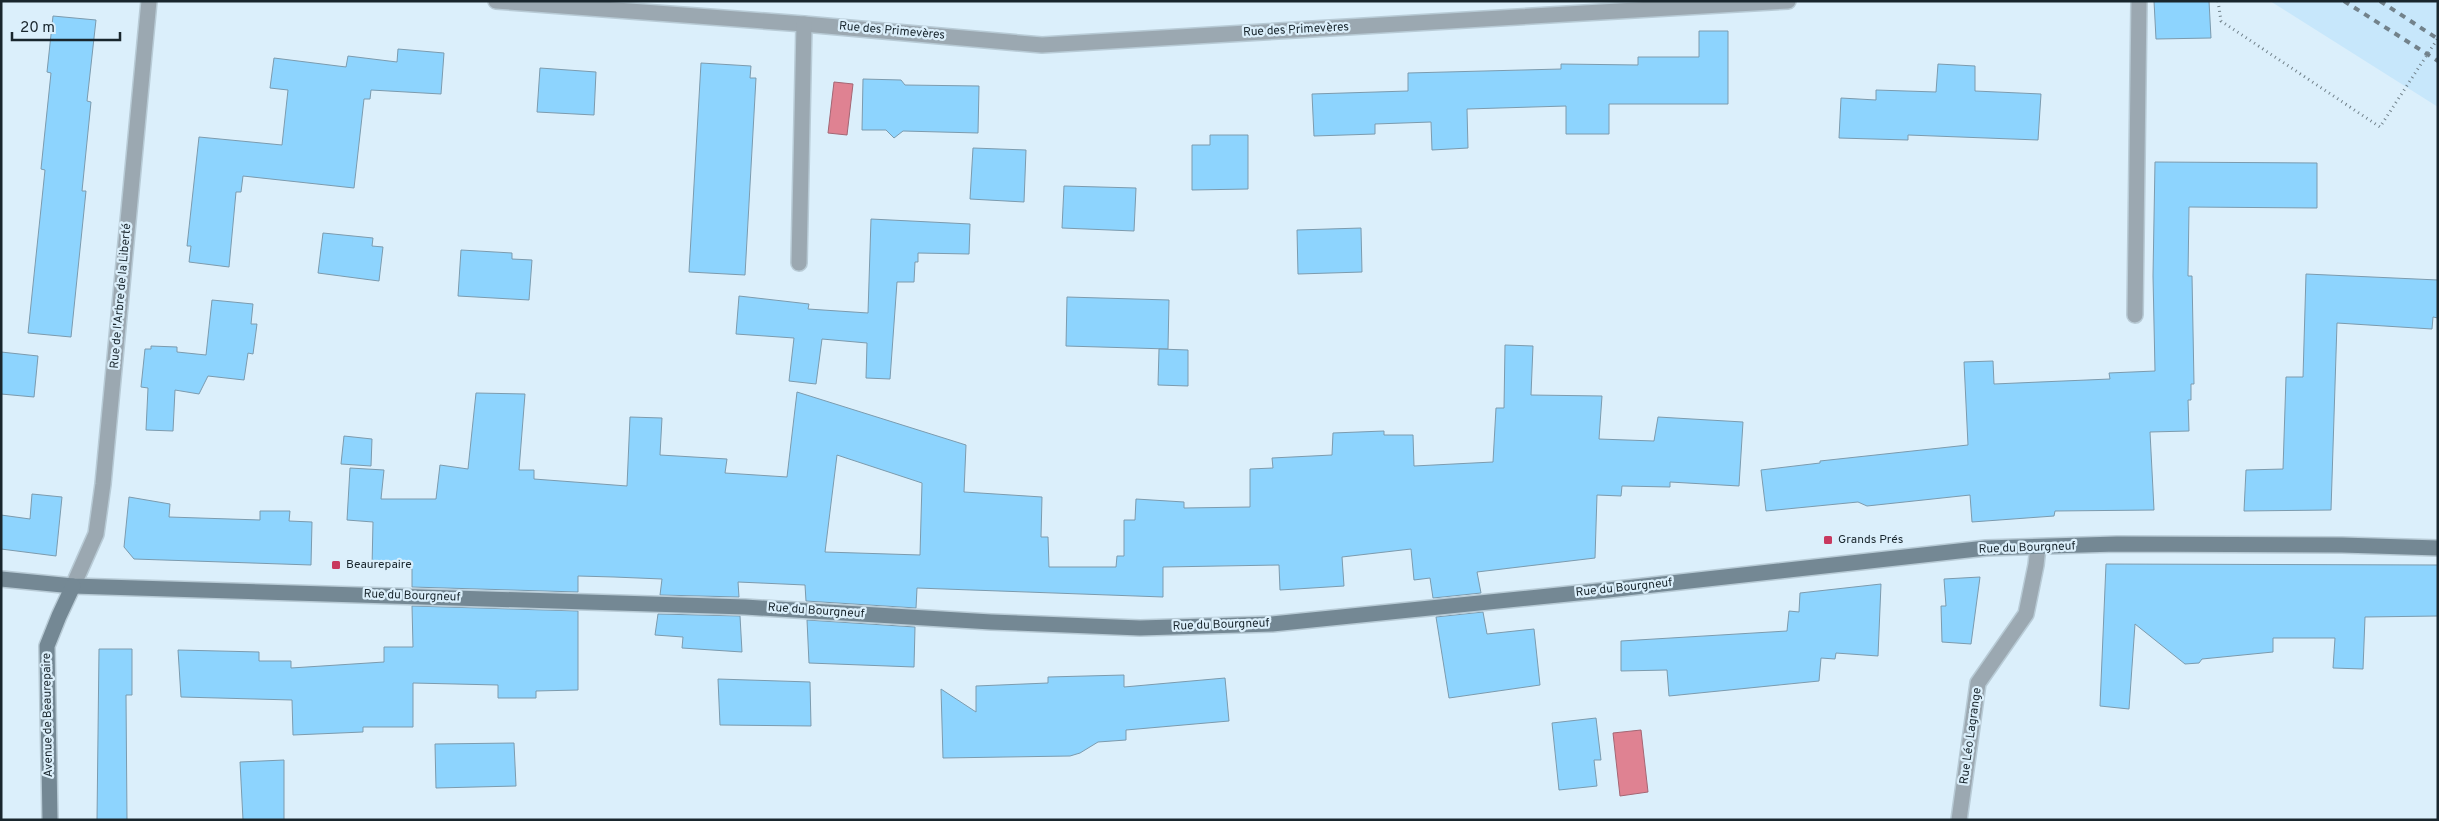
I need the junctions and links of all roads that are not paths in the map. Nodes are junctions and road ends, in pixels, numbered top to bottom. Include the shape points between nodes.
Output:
1 (149, 1) edge
2 (496, 1) edge
3 (1788, 1) edge
4 (2139, 1) edge
5 (804, 24) junction
6 (799, 263) dead end
7 (2135, 315) dead end
8 (2038, 547) junction
9 (2438, 548) edge
10 (1, 579) edge
11 (73, 586) junction
12 (50, 820) edge
13 (1959, 820) edge

1 - 11 street, Rue de l'Arbre de la Liberté via 103,484 96,534
2 - 5 street, Rue des Primevères
3 - 5 street, Rue des Primevères via 1042,44
4 - 7 street
5 - 6 street
8 - 9 main road, Rue du Bourgneuf via 2127,544
8 - 11 main road, Rue du Bourgneuf via 1986,548 1272,624 1149,627 991,622 745,607
8 - 13 street, Rue Léo Lagrange via 2026,614 1978,683
10 - 11 main road, Rue du Bourgneuf
11 - 12 main road, Avenue de Beaurepaire via 47,646

